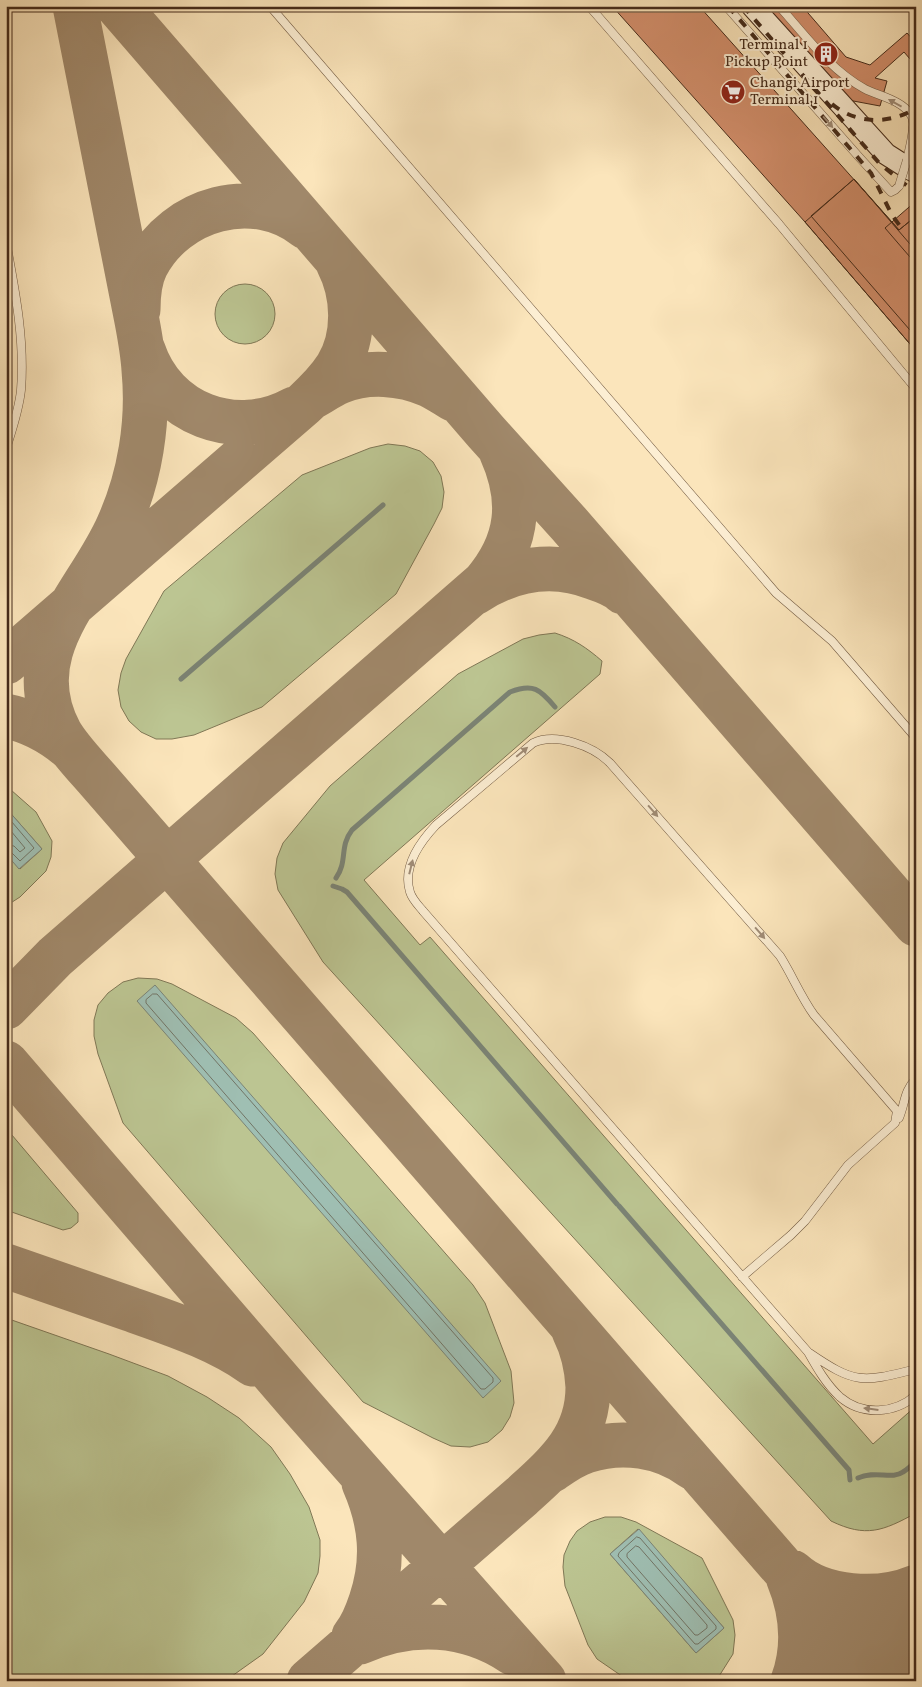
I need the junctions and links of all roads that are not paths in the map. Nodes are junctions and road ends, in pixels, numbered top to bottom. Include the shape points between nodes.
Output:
1 (270, 6) edge
2 (589, 6) edge
3 (726, 6) edge
4 (752, 6) edge
5 (779, 6) edge
6 (911, 6) edge
7 (916, 11) edge
8 (911, 166) edge
9 (6, 242) edge
10 (916, 389) edge
11 (6, 449) edge
12 (916, 738) edge
13 (916, 1079) edge
14 (896, 1124) junction
15 (742, 1277) junction
16 (808, 1352) junction
17 (916, 1369) edge
18 (916, 1395) edge

1 - 12 lane via 776,593 832,641
2 - 10 lane via 779,224
3 -> 8 lane, bridge via 891,192 896,190
4 - 8 main road via 886,154 908,168
8 -> 5 lane via 912,116 895,102 843,76
6 - 7 lane
9 - 11 lane via 18,302 22,360 21,391
13 - 14 lane via 909,1086
14 - 15 lane via 848,1165 792,1235
15 -> 14 lane via 423,911 410,892 410,869 417,848 436,825 541,739 558,739 602,755 780,956 804,1002 894,1107
15 - 16 lane
16 - 17 lane via 835,1370 856,1378 881,1378
18 -> 16 lane via 891,1410 851,1404 822,1378

